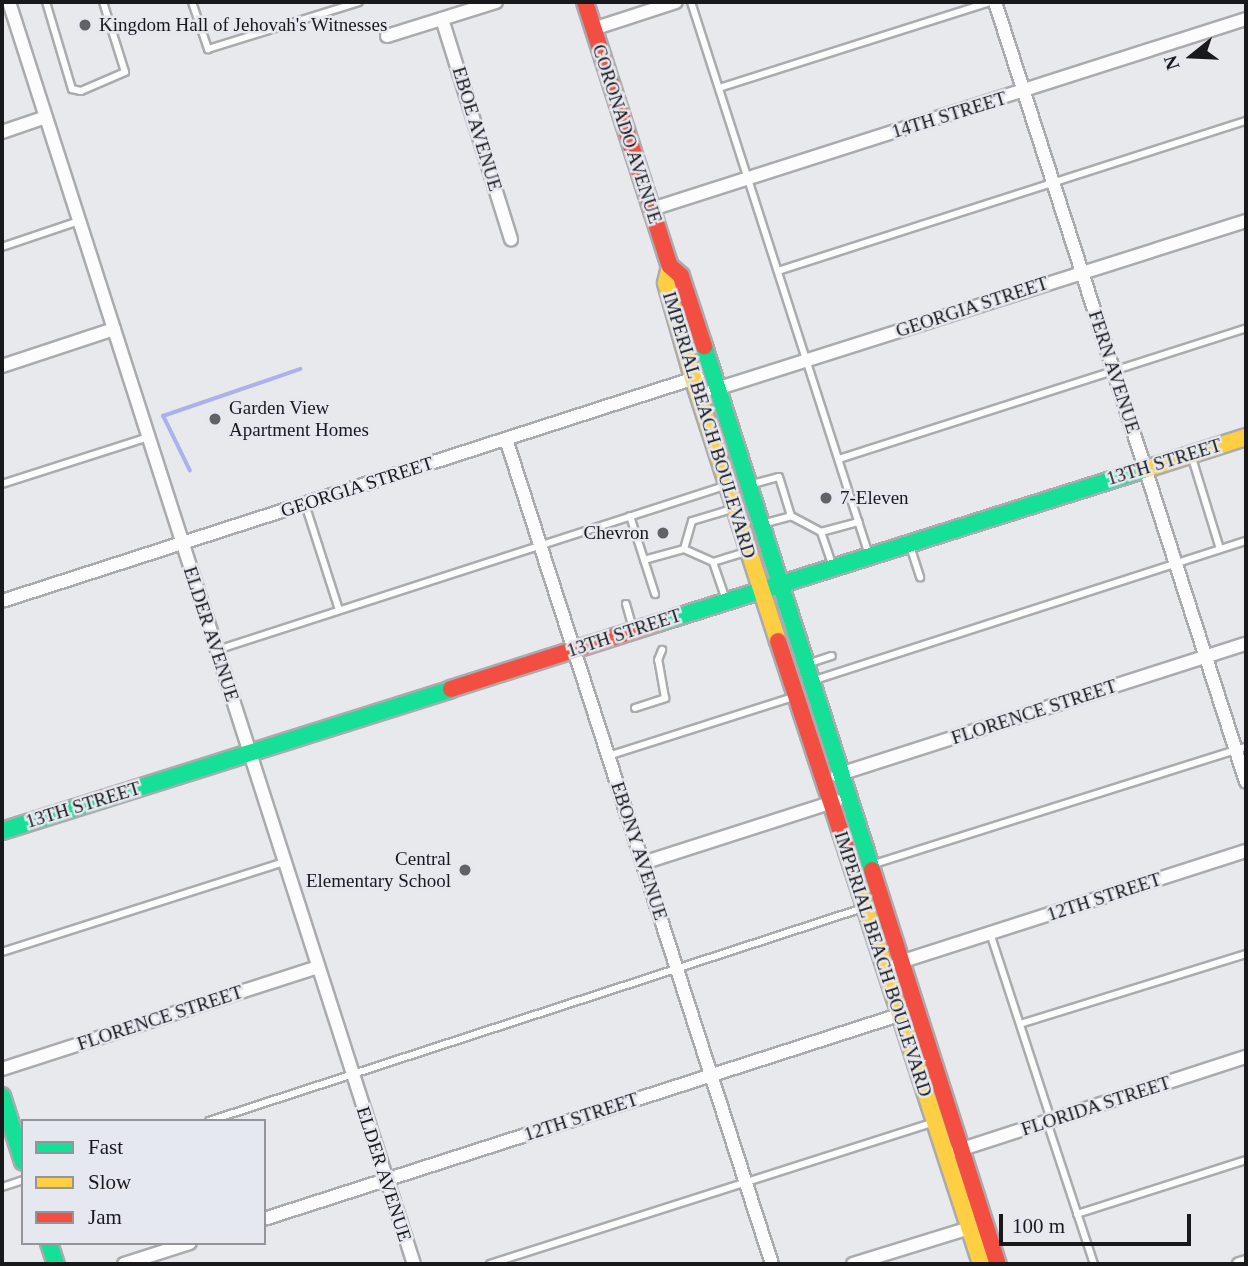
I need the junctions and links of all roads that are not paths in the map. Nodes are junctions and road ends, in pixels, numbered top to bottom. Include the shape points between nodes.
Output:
1 (46, 2) edge
2 (103, 2) edge
3 (192, 2) edge
4 (359, 2) edge
5 (496, 2) edge
6 (584, 2) edge
7 (676, 2) edge
8 (691, 2) edge
9 (992, 2) edge
10 (10, 8) edge
11 (442, 19) junction
12 (1246, 19) edge
13 (593, 29) junction
14 (387, 36) dead end
15 (719, 88) junction
16 (1024, 92) junction
17 (46, 117) junction
18 (1246, 121) edge
19 (2, 132) edge
20 (748, 178) junction
21 (1053, 183) junction
22 (652, 209) junction
23 (79, 221) junction
24 (1246, 221) edge
25 (511, 239) dead end
26 (2, 247) edge
27 (670, 266) junction
28 (778, 271) junction
29 (1082, 273) junction
30 (1246, 328) edge
31 (114, 329) junction
32 (806, 360) junction
33 (2, 366) edge
34 (1114, 370) junction
35 (712, 372) junction
36 (696, 386) junction
37 (717, 388) junction
38 (148, 437) junction
39 (1246, 437) edge
40 (506, 439) junction
41 (1191, 454) junction
42 (839, 459) junction
43 (1146, 468) junction
44 (2, 484) edge
45 (748, 485) junction
46 (727, 486) junction
47 (305, 503) junction
48 (734, 508) junction
49 (630, 516) junction
50 (791, 516) junction
51 (859, 522) junction
52 (760, 525) junction
53 (821, 532) junction
54 (1246, 541) edge
55 (909, 542) junction
56 (182, 543) junction
57 (540, 544) junction
58 (684, 549) junction
59 (1220, 549) junction
60 (748, 551) junction
61 (869, 555) junction
62 (644, 561) junction
63 (713, 562) junction
64 (1177, 564) junction
65 (833, 566) junction
66 (920, 577) dead end
67 (779, 583) junction
68 (760, 589) junction
69 (655, 594) dead end
70 (726, 600) junction
71 (2, 601) edge
72 (626, 604) dead end
73 (340, 610) junction
74 (634, 630) junction
75 (1246, 644) edge
76 (574, 649) junction
77 (217, 650) junction
78 (662, 650) dead end
79 (832, 656) dead end
80 (1206, 657) junction
81 (805, 664) junction
82 (810, 681) junction
83 (794, 696) junction
84 (635, 708) dead end
85 (1241, 749) edge
86 (249, 752) junction
87 (608, 756) junction
88 (840, 774) junction
89 (822, 779) junction
90 (1246, 782) edge
91 (848, 797) junction
92 (830, 803) junction
93 (2, 831) edge
94 (1246, 851) edge
95 (284, 862) junction
96 (643, 863) junction
97 (870, 866) junction
98 (863, 908) junction
99 (990, 933) junction
100 (2, 952) edge
101 (1246, 954) edge
102 (900, 962) junction
103 (318, 967) junction
104 (883, 968) junction
105 (677, 970) junction
106 (899, 1015) junction
107 (1020, 1024) junction
108 (1246, 1058) edge
109 (2, 1069) edge
110 (353, 1075) junction
111 (711, 1075) junction
112 (2, 1096) edge
113 (215, 1119) edge
114 (1049, 1121) junction
115 (935, 1123) junction
116 (953, 1152) junction
117 (21, 1156) edge
118 (1246, 1160) edge
119 (386, 1180) junction
120 (21, 1181) edge
121 (746, 1183) junction
122 (2, 1187) edge
123 (1077, 1214) junction
124 (266, 1218) edge
125 (969, 1228) junction
126 (50, 1245) edge
127 (184, 1245) edge
128 (1246, 1262) edge
129 (56, 1264) edge
130 (124, 1264) edge
131 (414, 1264) edge
132 (490, 1264) edge
133 (772, 1264) edge
134 (853, 1264) edge
135 (981, 1264) edge
136 (998, 1264) edge
137 (1094, 1264) edge
138 (1238, 1264) edge

1 - 2 lane via 72,89 81,92 125,72
3 - 4 lane via 208,49
5 - 11 street
6 - 13 main road, CORONADO AVENUE
7 - 13 street
8 - 15 lane
9 - 15 lane
9 - 16 street, FERN AVENUE
10 - 17 street, ELDER AVENUE
11 - 14 street
11 - 25 street, EBOE AVENUE
12 - 16 street, 14TH STREET
13 - 22 main road, CORONADO AVENUE
15 - 20 lane
16 - 20 street, 14TH STREET
16 - 21 street, FERN AVENUE
17 - 19 street
17 - 23 street, ELDER AVENUE
18 - 21 lane
20 - 22 street, 14TH STREET
20 - 28 lane
21 - 28 lane
21 - 29 street, FERN AVENUE
22 - 27 main road, CORONADO AVENUE
23 - 26 lane
23 - 31 street, ELDER AVENUE
24 - 29 street, GEORGIA STREET
27 - 35 main road, IMPERIAL BEACH BOULEVARD via 681,276
27 - 36 main road, IMPERIAL BEACH BOULEVARD via 666,283
28 - 32 lane
29 - 32 street, GEORGIA STREET
29 - 34 street, FERN AVENUE
30 - 34 lane
31 - 33 street
31 - 38 street, ELDER AVENUE
32 - 37 street, GEORGIA STREET
32 - 42 lane
34 - 42 lane
34 - 43 street, FERN AVENUE
35 - 36 street, GEORGIA STREET
35 - 37 main road, IMPERIAL BEACH BOULEVARD
36 - 37 street, GEORGIA STREET
36 - 40 street, GEORGIA STREET
36 - 46 main road, IMPERIAL BEACH BOULEVARD
37 - 45 main road, IMPERIAL BEACH BOULEVARD
38 - 44 lane
38 - 56 street, ELDER AVENUE
39 - 41 main road, 13TH STREET
40 - 47 street, GEORGIA STREET
40 - 57 street, EBONY AVENUE
41 - 43 main road, 13TH STREET
41 - 59 lane
42 - 51 lane
43 - 55 main road, 13TH STREET
43 - 64 street, FERN AVENUE
45 - 50 lane via 779,477
45 - 52 main road, IMPERIAL BEACH BOULEVARD
46 - 48 main road, IMPERIAL BEACH BOULEVARD
46 - 49 lane
47 - 56 street, GEORGIA STREET
47 - 73 lane
48 - 58 lane via 692,521
48 - 60 main road, IMPERIAL BEACH BOULEVARD
49 - 57 lane
49 - 62 lane
50 - 52 lane
50 - 53 lane
51 - 53 lane
51 - 61 lane
52 - 67 main road, IMPERIAL BEACH BOULEVARD
53 - 65 lane
54 - 59 lane
55 - 61 main road, 13TH STREET
55 - 66 lane
56 - 71 street, GEORGIA STREET
56 - 77 street, ELDER AVENUE
57 - 73 lane
57 - 76 street, EBONY AVENUE
58 - 62 lane
58 - 63 lane
59 - 64 lane
60 - 63 lane
60 - 68 main road, IMPERIAL BEACH BOULEVARD
61 - 65 main road, 13TH STREET
62 - 69 lane
63 - 70 lane
64 - 80 street, FERN AVENUE
64 - 82 lane
65 - 67 main road, 13TH STREET
67 - 68 main road, 13TH STREET
67 - 81 main road, IMPERIAL BEACH BOULEVARD
68 - 70 main road, 13TH STREET
68 - 83 main road, IMPERIAL BEACH BOULEVARD
70 - 74 main road, 13TH STREET
72 - 74 lane
73 - 77 lane
74 - 76 main road, 13TH STREET
75 - 80 street, FLORENCE STREET
76 - 86 main road, 13TH STREET
76 - 87 street, EBONY AVENUE
77 - 86 street, ELDER AVENUE
78 - 84 lane via 658,660 665,698
79 - 81 lane
80 - 85 street, FERN AVENUE
80 - 88 street, FLORENCE STREET
81 - 82 main road, IMPERIAL BEACH BOULEVARD
82 - 88 main road, IMPERIAL BEACH BOULEVARD
83 - 87 lane
83 - 89 main road, IMPERIAL BEACH BOULEVARD
85 - 90 street, FERN AVENUE
85 - 97 lane
86 - 93 main road, 13TH STREET
86 - 95 street, ELDER AVENUE
87 - 96 street, EBONY AVENUE
88 - 89 street, FLORENCE STREET
88 - 91 main road, IMPERIAL BEACH BOULEVARD
89 - 92 main road, IMPERIAL BEACH BOULEVARD
91 - 92 street
91 - 97 main road, IMPERIAL BEACH BOULEVARD
92 - 96 street
92 - 98 main road, IMPERIAL BEACH BOULEVARD
94 - 99 street, 12TH STREET
95 - 100 lane
95 - 103 street, ELDER AVENUE
96 - 105 street, EBONY AVENUE
97 - 102 main road, IMPERIAL BEACH BOULEVARD
98 - 104 main road, IMPERIAL BEACH BOULEVARD
98 - 105 lane
99 - 102 street, 12TH STREET
99 - 107 lane
101 - 107 lane
102 - 104 street, 12TH STREET
102 - 116 main road, IMPERIAL BEACH BOULEVARD
103 - 109 street, FLORENCE STREET
103 - 110 street, ELDER AVENUE
104 - 106 main road, IMPERIAL BEACH BOULEVARD
105 - 110 lane
105 - 111 street, EBONY AVENUE
106 - 111 street, 12TH STREET
106 - 115 main road, IMPERIAL BEACH BOULEVARD
107 - 114 lane
108 - 114 street, FLORIDA STREET
110 - 113 lane
110 - 119 street, ELDER AVENUE
111 - 119 street, 12TH STREET
111 - 121 street, EBONY AVENUE
112 - 117 main road
114 - 116 street, FLORIDA STREET
114 - 123 lane
115 - 116 main road, IMPERIAL BEACH BOULEVARD
115 - 121 lane
116 - 125 main road, IMPERIAL BEACH BOULEVARD
116 - 136 main road, IMPERIAL BEACH BOULEVARD
118 - 123 lane
119 - 124 street, 12TH STREET
119 - 131 street, ELDER AVENUE
120 - 122 lane
121 - 132 lane
121 - 133 street, EBONY AVENUE
123 - 137 lane
125 - 134 street
125 - 135 main road, IMPERIAL BEACH BOULEVARD
126 - 129 main road
127 - 130 street
128 - 138 street

